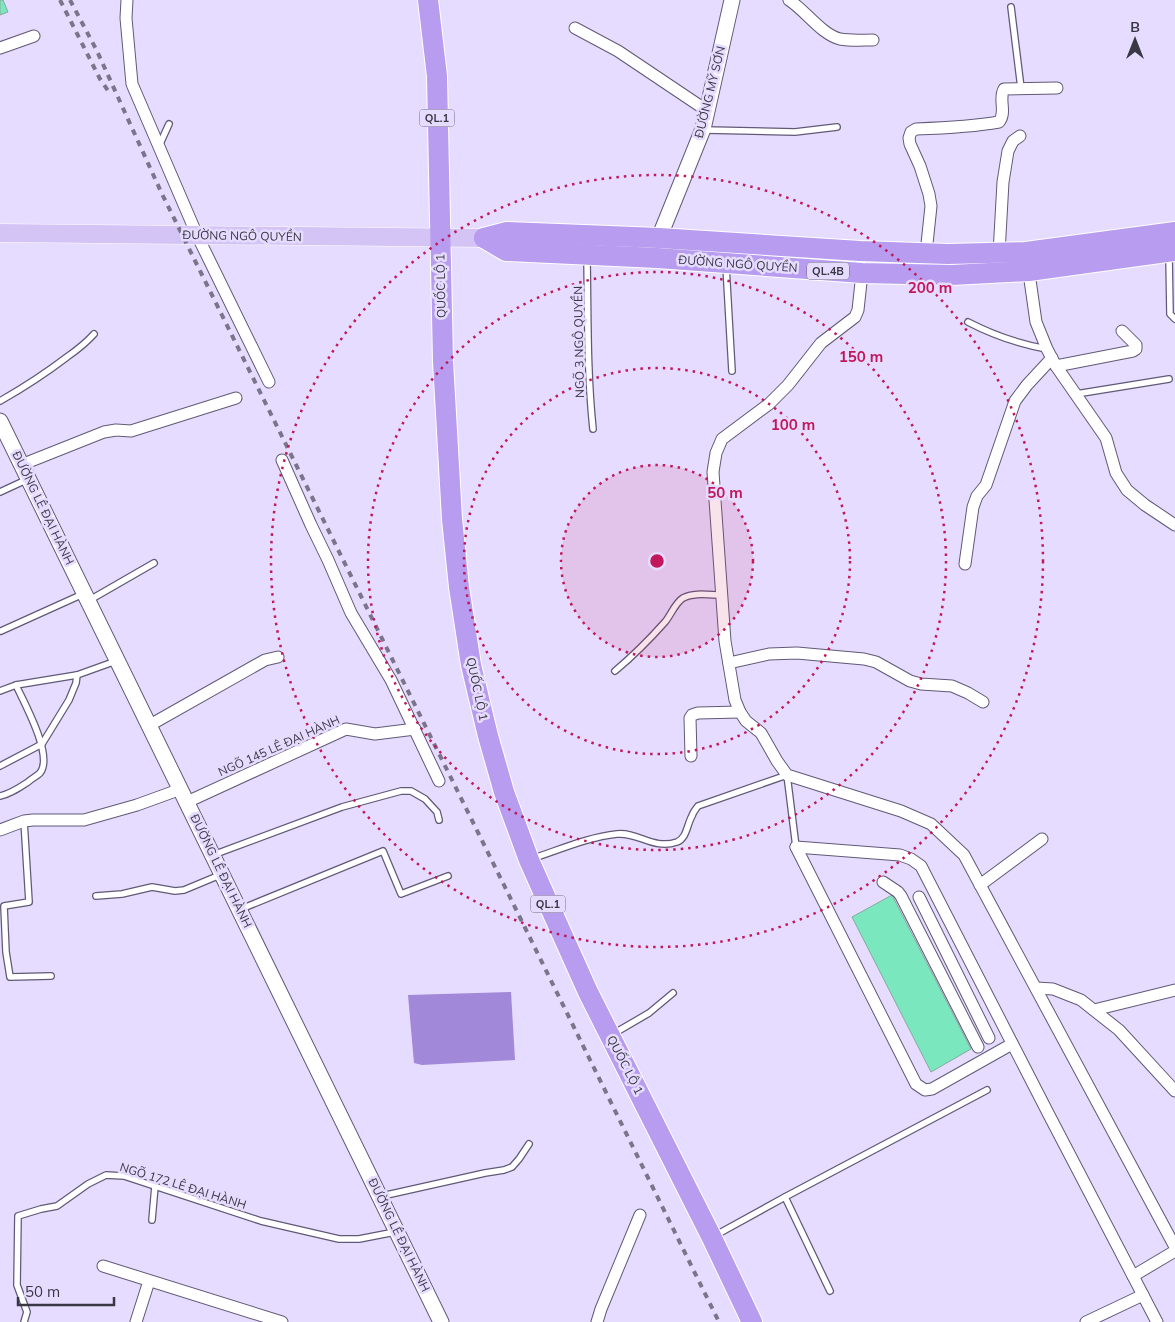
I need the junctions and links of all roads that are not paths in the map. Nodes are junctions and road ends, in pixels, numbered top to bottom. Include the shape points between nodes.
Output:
1 (127, 0) edge
2 (428, 0) edge
3 (732, 0) edge
4 (789, 0) edge
5 (1011, 7) dead end
6 (575, 28) dead end
7 (34, 36) dead end
8 (873, 40) dead end
9 (0, 48) edge
10 (1021, 88) junction
11 (1057, 88) dead end
12 (706, 110) junction
13 (169, 124) dead end
14 (837, 127) dead end
15 (703, 130) junction
16 (1020, 136) dead end
17 (159, 146) junction
18 (1175, 232) edge
19 (0, 233) edge
20 (197, 235) junction
21 (440, 237) junction
22 (484, 238) junction
23 (659, 238) junction
24 (1172, 251) edge
25 (860, 252) junction
26 (999, 252) junction
27 (926, 253) junction
28 (587, 255) junction
29 (657, 258) junction
30 (1028, 262) junction
31 (726, 264) junction
32 (862, 274) junction
33 (1175, 319) edge
34 (968, 322) dead end
35 (1122, 331) dead end
36 (94, 334) dead end
37 (1052, 358) junction
38 (732, 371) dead end
39 (1169, 379) dead end
40 (269, 382) dead end
41 (1076, 394) junction
42 (236, 398) dead end
43 (0, 401) edge
44 (0, 421) edge
45 (593, 429) dead end
46 (282, 460) dead end
47 (21, 464) junction
48 (28, 479) junction
49 (0, 492) edge
50 (1175, 525) edge
51 (154, 564) dead end
52 (965, 564) dead end
53 (722, 595) junction
54 (87, 597) junction
55 (2, 631) dead end
56 (278, 657) dead end
57 (118, 660) junction
58 (729, 663) junction
59 (615, 671) dead end
60 (78, 675) junction
61 (16, 685) junction
62 (0, 691) edge
63 (983, 702) dead end
64 (740, 712) junction
65 (150, 725) junction
66 (415, 729) junction
67 (42, 744) junction
68 (691, 756) dead end
69 (0, 766) edge
70 (787, 775) junction
71 (439, 781) dead end
72 (0, 796) edge
73 (184, 796) junction
74 (439, 820) dead end
75 (24, 821) junction
76 (0, 830) edge
77 (1042, 839) dead end
78 (796, 847) junction
79 (213, 855) junction
80 (530, 860) junction
81 (222, 874) junction
82 (448, 876) dead end
83 (883, 882) dead end
84 (980, 886) junction
85 (933, 891) junction
86 (96, 896) dead end
87 (919, 897) junction
88 (904, 903) junction
89 (240, 910) junction
90 (935, 931) junction
91 (922, 938) junction
92 (3, 953) edge
93 (967, 957) junction
94 (952, 964) junction
95 (939, 971) junction
96 (51, 976) dead end
97 (1036, 988) junction
98 (1175, 990) edge
99 (984, 991) junction
100 (673, 993) dead end
101 (969, 998) junction
102 (956, 1004) junction
103 (1094, 1010) junction
104 (610, 1036) junction
105 (989, 1038) dead end
106 (1012, 1044) junction
107 (978, 1047) dead end
108 (987, 1090) dead end
109 (1175, 1091) edge
110 (530, 1144) dead end
111 (155, 1186) junction
112 (380, 1197) junction
113 (785, 1197) junction
114 (640, 1215) dead end
115 (152, 1220) dead end
116 (397, 1232) junction
117 (712, 1238) junction
118 (1175, 1247) edge
119 (1175, 1252) edge
120 (103, 1266) dead end
121 (1133, 1276) junction
122 (149, 1280) junction
123 (830, 1291) dead end
124 (1143, 1295) junction
125 (24, 1322) edge
126 (136, 1322) edge
127 (282, 1322) edge
128 (441, 1322) edge
129 (597, 1322) edge
130 (752, 1322) edge
131 (1086, 1322) edge
132 (1157, 1322) edge

1 - 17 street via 132,84
2 - 21 highway, QUỐC LỘ 1 / QL.1 via 436,76
3 - 12 street, ĐƯỜNG MỸ SƠN
4 - 8 street via 822,29 839,39
5 - 10 lane
6 - 12 street via 618,51
7 - 9 street
10 - 11 street
10 - 27 street via 1004,89 1002,92 1003,117 999,122 911,132 910,144 931,206
12 - 15 street, ĐƯỜNG MỸ SƠN
13 - 17 lane
14 - 15 lane via 795,132
15 - 23 street, ĐƯỜNG MỸ SƠN
16 - 26 street via 1008,151
17 - 20 street
18 - 30 highway, ĐƯỜNG NGÔ QUYỀN / QL.4B
19 - 20 main road, ĐƯỜNG NGÔ QUYỀN
20 - 21 main road, ĐƯỜNG NGÔ QUYỀN
20 - 40 street
21 - 22 main road, ĐƯỜNG NGÔ QUYỀN
21 - 80 highway, QUỐC LỘ 1 / QL.1 via 443,370 459,587 471,665 488,736 504,792
22 - 23 highway, ĐƯỜNG NGÔ QUYỀN / QL.4B via 507,232
22 - 28 highway, ĐƯỜNG NGÔ QUYỀN / QL.4B via 506,251
23 - 25 highway, ĐƯỜNG NGÔ QUYỀN / QL.4B
23 - 29 highway
24 - 30 highway, ĐƯỜNG NGÔ QUYỀN / QL.4B
24 - 33 lane via 1170,314
25 - 27 highway, ĐƯỜNG NGÔ QUYỀN / QL.4B
25 - 32 street
26 - 27 highway, ĐƯỜNG NGÔ QUYỀN / QL.4B
26 - 30 highway, ĐƯỜNG NGÔ QUYỀN / QL.4B
28 - 29 highway, ĐƯỜNG NGÔ QUYỀN / QL.4B
28 - 45 lane, NGÕ 3 NGÔ QUYỀN via 588,371
29 - 31 highway, ĐƯỜNG NGÔ QUYỀN / QL.4B
30 - 32 highway, ĐƯỜNG NGÔ QUYỀN / QL.4B via 986,274
30 - 37 street via 1036,322
31 - 32 highway, ĐƯỜNG NGÔ QUYỀN / QL.4B
31 - 38 lane
32 - 53 street via 855,317 821,343 770,404 722,439 716,452 713,472
34 - 37 lane
35 - 37 street via 1136,345 1133,351
36 - 43 lane via 58,364
37 - 41 street
37 - 52 street via 1026,385 1015,402 986,485 973,507
39 - 41 lane
41 - 50 street via 1106,438 1116,473 1127,490
42 - 47 street via 130,431 98,434
44 - 47 street, ĐƯỜNG LÊ ĐẠI HÀNH
46 - 66 street via 351,613 391,680
47 - 48 street, ĐƯỜNG LÊ ĐẠI HÀNH
48 - 49 lane
48 - 54 street, ĐƯỜNG LÊ ĐẠI HÀNH
51 - 54 lane
53 - 58 street
53 - 59 lane via 682,599 648,642
54 - 55 lane
54 - 57 street, ĐƯỜNG LÊ ĐẠI HÀNH
56 - 65 street via 265,660
57 - 60 lane
57 - 65 street, ĐƯỜNG LÊ ĐẠI HÀNH
58 - 63 street via 797,652 864,659 910,681 952,686
58 - 64 street
60 - 61 lane
60 - 67 lane via 70,700
61 - 62 lane
61 - 67 lane
64 - 68 street via 692,715
64 - 70 street via 761,733
65 - 73 street, ĐƯỜNG LÊ ĐẠI HÀNH
66 - 71 street
66 - 73 street, NGÕ 145 LÊ ĐẠI HÀNH via 375,734 346,729
67 - 69 lane
67 - 72 lane via 41,772 18,789
70 - 78 lane
70 - 80 lane via 698,806 682,838 676,842 659,844 618,834 590,839
70 - 84 street via 901,811 931,824 964,855
73 - 75 street, NGÕ 145 LÊ ĐẠI HÀNH via 84,820
73 - 79 street, ĐƯỜNG LÊ ĐẠI HÀNH
74 - 79 lane via 437,812 425,799 411,791 401,791 342,807
75 - 76 street, NGÕ 145 LÊ ĐẠI HÀNH
75 - 92 lane via 29,902 4,906
77 - 84 street
78 - 85 street via 911,858 921,866
78 - 106 street via 916,1084 925,1090 932,1089
79 - 81 street, ĐƯỜNG LÊ ĐẠI HÀNH
80 - 104 highway, QUỐC LỘ 1 / QL.1
81 - 86 lane via 184,890 152,887
81 - 89 street, ĐƯỜNG LÊ ĐẠI HÀNH
82 - 89 lane via 401,894 383,851
83 - 88 street via 898,892
84 - 97 street
85 - 87 street
85 - 93 street
87 - 88 street
87 - 90 street
88 - 91 street
89 - 112 street, ĐƯỜNG LÊ ĐẠI HÀNH
90 - 91 street
90 - 94 street
91 - 95 street
92 - 96 lane via 10,977
93 - 94 street
93 - 99 street
94 - 95 street
94 - 101 street
95 - 102 street
97 - 103 street via 1053,989 1081,1000
97 - 118 street
98 - 103 street
99 - 101 street
99 - 106 street
100 - 104 lane via 649,1013
101 - 102 street
101 - 105 street
102 - 107 street
103 - 109 street via 1119,1030
104 - 117 highway, QUỐC LỘ 1 / QL.1
106 - 121 street
108 - 113 lane
110 - 112 lane via 512,1167 504,1170
111 - 115 lane
111 - 116 lane, NGÕ 172 LÊ ĐẠI HÀNH via 261,1221 339,1239
111 - 125 lane, NGÕ 172 LÊ ĐẠI HÀNH via 106,1174 57,1206 18,1216 17,1285 27,1312
112 - 116 street, ĐƯỜNG LÊ ĐẠI HÀNH
113 - 117 lane
113 - 123 lane
114 - 129 street
116 - 128 street, ĐƯỜNG LÊ ĐẠI HÀNH
117 - 130 highway, QUỐC LỘ 1 / QL.1
119 - 121 street
120 - 122 street
121 - 124 street
122 - 126 street
122 - 127 street
124 - 131 street
124 - 132 street

